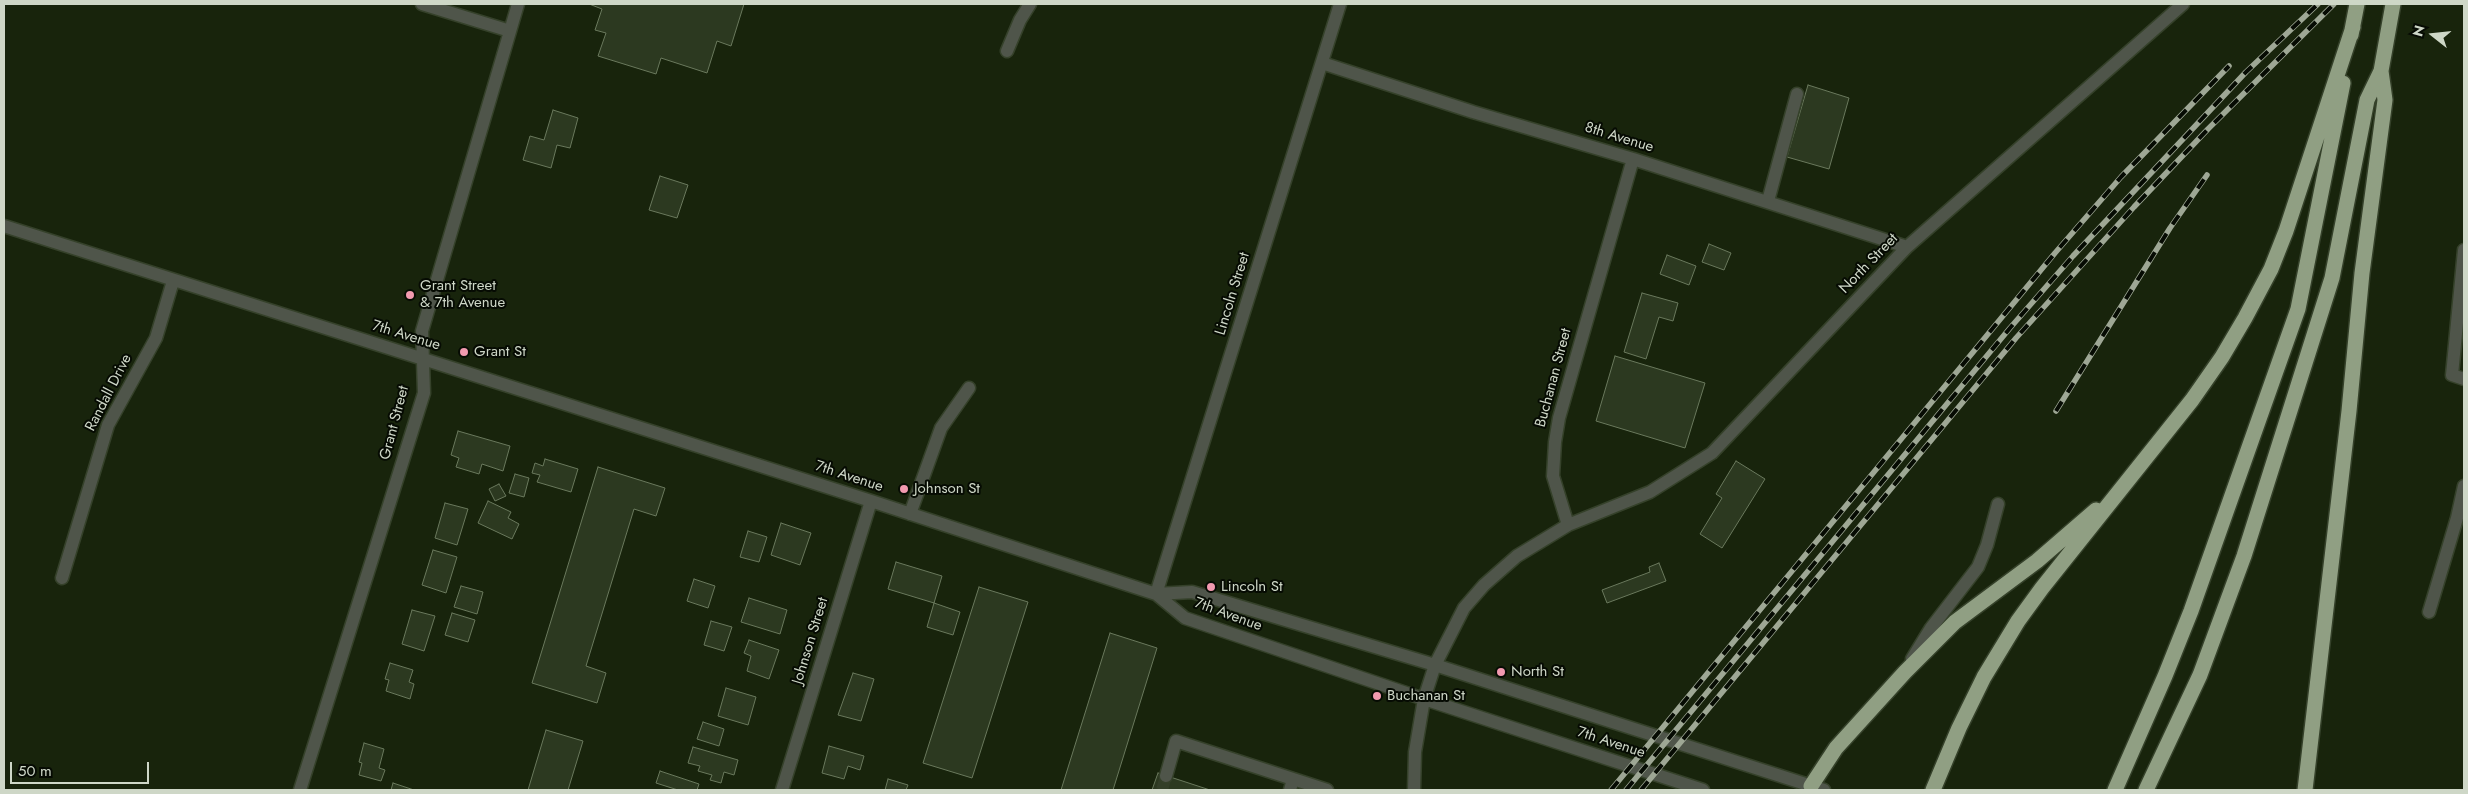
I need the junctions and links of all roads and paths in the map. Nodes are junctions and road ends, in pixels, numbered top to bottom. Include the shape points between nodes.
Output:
1 (422, 4) edge
2 (518, 4) edge
3 (1030, 4) edge
4 (1340, 4) edge
5 (2183, 4) edge
6 (2357, 4) edge
7 (2393, 4) edge
8 (2352, 27) junction
9 (510, 32) junction
10 (1007, 51) dead end
11 (1322, 63) junction
12 (2381, 71) junction
13 (1797, 94) dead end
14 (1633, 159) junction
15 (1768, 201) junction
16 (4, 226) edge
17 (1907, 247) junction
18 (2464, 250) edge
19 (173, 281) junction
20 (421, 357) junction
21 (2464, 379) edge
22 (969, 388) dead end
23 (2125, 485) junction
24 (2464, 486) edge
25 (871, 501) junction
26 (1998, 504) dead end
27 (910, 514) junction
28 (1568, 525) junction
29 (62, 578) dead end
30 (1156, 594) junction
31 (2428, 612) dead end
32 (1435, 665) junction
33 (1904, 672) junction
34 (1424, 699) junction
35 (1166, 776) tunnel mouth
36 (1292, 785) edge
37 (1814, 789) edge
38 (300, 790) edge
39 (782, 790) edge
40 (1327, 790) edge
41 (1414, 790) edge
42 (1703, 790) edge
43 (1933, 790) edge
44 (2115, 790) edge
45 (2146, 790) edge
46 (2304, 790) edge

1 - 9 street
2 - 9 street, Grant Street
3 - 10 street
4 - 11 street, Lincoln Street
5 - 17 street, North Street
6 - 8 highway
7 - 12 highway
8 - 23 highway via 2271,270 2200,389
8 - 44 highway via 2298,308 2191,611
9 - 20 street, Grant Street via 429,301 422,331
11 - 14 street, 8th Avenue via 1472,112
11 - 30 street, Lincoln Street
12 - 45 highway via 2367,100 2332,278 2244,556 2200,675
12 - 46 highway via 2385,100 2362,273
13 - 15 street
14 - 15 street, 8th Avenue
14 - 28 street, Buchanan Street via 1559,418 1554,476
15 - 17 street, 8th Avenue
16 - 19 street, 7th Avenue
17 - 28 street, North Street via 1712,453 1650,492
18 - 21 street via 2452,375
19 - 20 street, 7th Avenue
19 - 29 street, Randall Drive via 156,338 108,425
20 - 25 street, 7th Avenue
20 - 38 street, Grant Street via 424,393
22 - 27 street via 941,428
23 - 33 highway via 2037,561 1955,622
23 - 43 highway via 2042,588 2007,638 1958,728
24 - 31 street
25 - 27 street, 7th Avenue
25 - 39 street, Johnson Street
26 - 33 street via 1978,567 1931,628
27 - 30 street, 7th Avenue
28 - 32 street via 1517,556 1484,585 1464,608
30 - 32 street via 1192,592
30 - 34 street, 7th Avenue via 1185,618
32 - 34 street
32 - 37 street
33 - 37 highway via 1836,748
34 - 41 street via 1415,752
34 - 42 street, 7th Avenue
35 - 36 street via 1176,741
36 - 40 street

